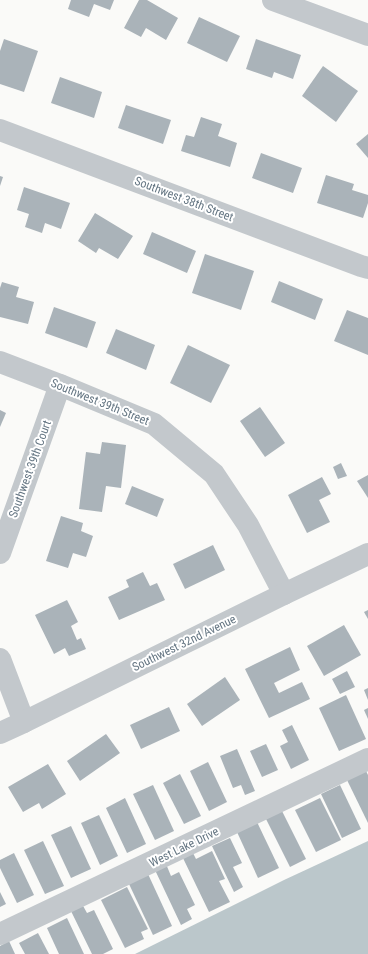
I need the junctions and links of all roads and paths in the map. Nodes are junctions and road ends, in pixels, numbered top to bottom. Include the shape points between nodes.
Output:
1 (273, 0) edge
2 (368, 35) edge
3 (0, 130) edge
4 (368, 268) edge
5 (0, 362) edge
6 (60, 384) junction
7 (0, 553) edge
8 (368, 554) edge
9 (284, 594) junction
10 (0, 659) edge
11 (24, 722) junction
12 (0, 733) edge
13 (368, 759) edge
14 (0, 934) edge

1 - 2 street
3 - 4 street, Southwest 38th Street
5 - 6 street, Southwest 39th Street
6 - 7 street, Southwest 39th Court
6 - 9 street, Southwest 39th Street via 154,424 214,474 248,525
8 - 9 street, Southwest 32nd Avenue
9 - 11 street, Southwest 32nd Avenue
10 - 11 street
11 - 12 street, Southwest 32nd Avenue
13 - 14 street, West Lake Drive

